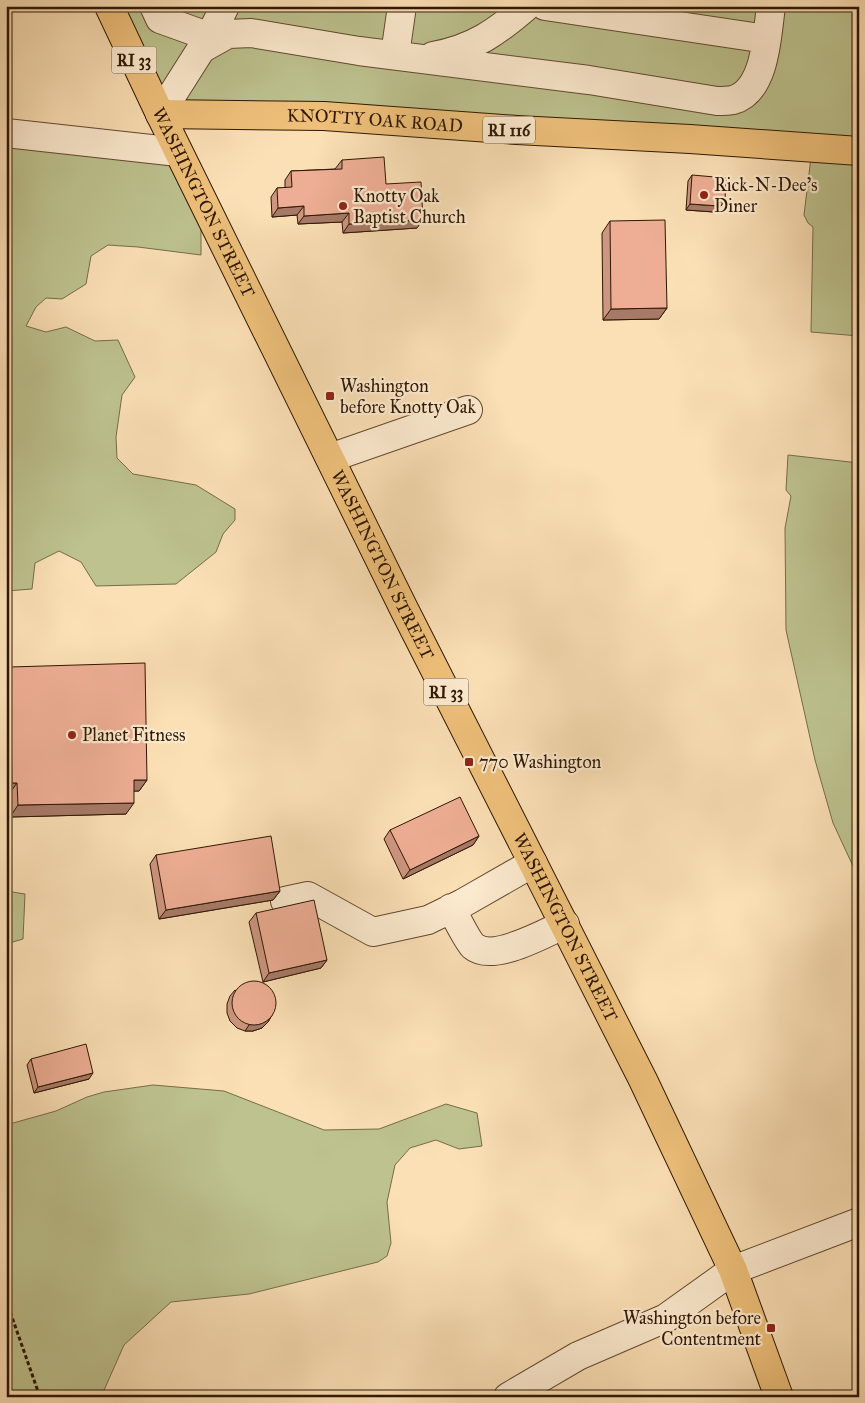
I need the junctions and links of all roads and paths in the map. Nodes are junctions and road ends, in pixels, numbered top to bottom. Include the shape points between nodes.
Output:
1 (109, 6) edge
2 (154, 6) edge
3 (225, 6) edge
4 (402, 6) edge
5 (527, 6) edge
6 (545, 6) edge
7 (771, 6) edge
8 (766, 39) junction
9 (203, 48) junction
10 (407, 57) junction
11 (160, 114) junction
12 (6, 133) edge
13 (859, 151) edge
14 (178, 152) junction
15 (468, 410) dead end
16 (330, 458) junction
17 (533, 863) junction
18 (285, 901) dead end
19 (451, 908) junction
20 (565, 924) junction
21 (859, 1222) edge
22 (733, 1270) junction
23 (6, 1300) edge
24 (40, 1397) edge
25 (508, 1397) edge
26 (779, 1397) edge

1 - 11 main road, WASHINGTON STREET / RI 33
2 - 9 street via 160,19 199,33
3 - 9 street
4 - 10 street
5 - 10 street via 502,28 479,42 442,55
6 - 8 street
7 - 8 street
8 - 10 street via 764,60 750,88 734,100 717,102 589,80
9 - 10 street via 228,34 251,33
9 - 11 street
11 - 13 main road, KNOTTY OAK ROAD / RI 116 via 324,116
11 - 14 main road, WASHINGTON STREET / RI 33
12 - 14 street
14 - 16 main road, WASHINGTON STREET / RI 33
15 - 16 street
16 - 17 main road, WASHINGTON STREET / RI 33
17 - 19 street
17 - 20 main road, WASHINGTON STREET / RI 33
18 - 19 street via 308,896 373,932 428,920
19 - 20 street via 473,946 487,952 510,948
20 - 22 main road, WASHINGTON STREET / RI 33
21 - 22 street
22 - 25 street via 666,1318 578,1356
22 - 26 main road, WASHINGTON STREET / RI 33
23 - 24 path

